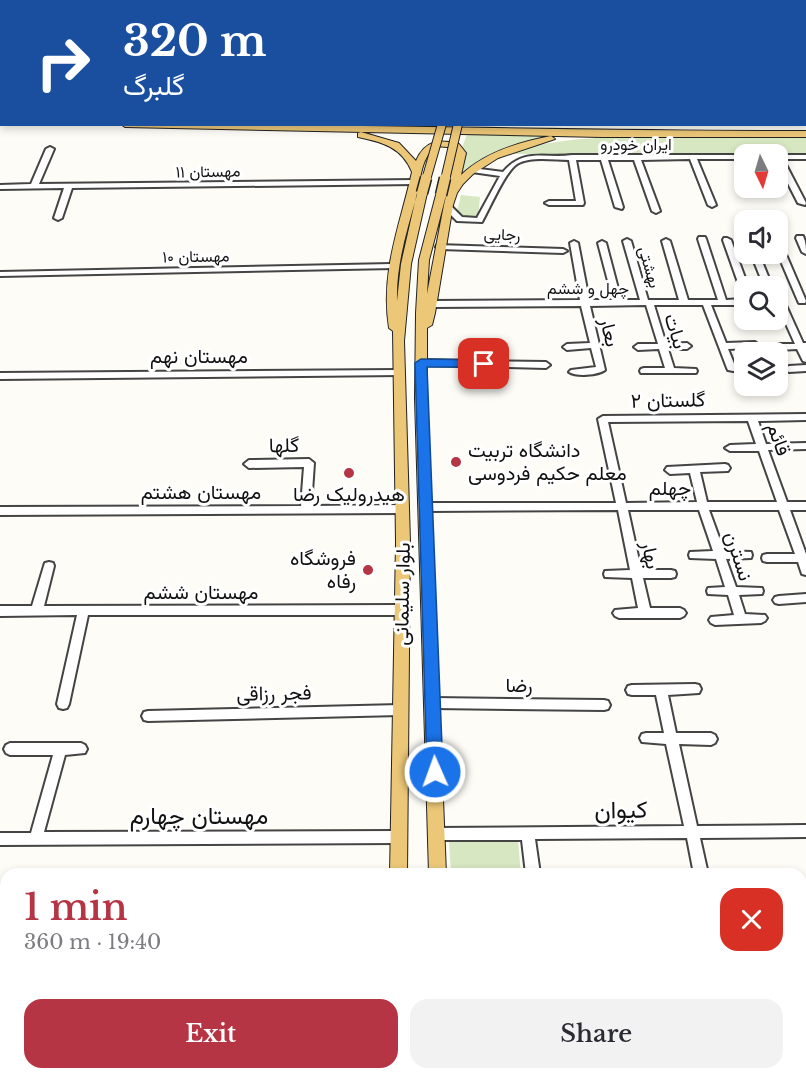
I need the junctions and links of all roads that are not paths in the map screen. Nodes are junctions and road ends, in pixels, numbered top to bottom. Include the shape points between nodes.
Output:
1 (242, 126) edge
2 (441, 126) edge
3 (458, 126) edge
4 (300, 127) junction
5 (602, 134) junction
6 (806, 134) edge
7 (50, 149) dead end
8 (572, 157) junction
9 (604, 157) junction
10 (637, 157) junction
11 (693, 157) junction
12 (734, 157) edge
13 (788, 157) edge
14 (806, 157) edge
15 (475, 170) junction
16 (505, 174) junction
17 (788, 176) edge
18 (416, 177) junction
19 (69, 186) junction
20 (0, 187) edge
21 (34, 187) junction
22 (452, 193) junction
23 (549, 203) dead end
24 (802, 203) dead end
25 (712, 205) dead end
26 (619, 207) dead end
27 (448, 208) junction
28 (656, 211) dead end
29 (58, 218) dead end
30 (800, 238) dead end
31 (702, 240) dead end
32 (727, 240) dead end
33 (627, 241) dead end
34 (666, 241) dead end
35 (574, 243) dead end
36 (602, 243) dead end
37 (440, 247) junction
38 (563, 251) dead end
39 (806, 252) edge
40 (787, 264) edge
41 (392, 266) junction
42 (0, 274) edge
43 (740, 276) edge
44 (788, 301) edge
45 (804, 301) edge
46 (647, 302) junction
47 (684, 302) junction
48 (706, 302) junction
49 (723, 302) junction
50 (734, 302) edge
51 (585, 303) junction
52 (618, 303) junction
53 (432, 304) junction
54 (788, 318) edge
55 (398, 341) junction
56 (422, 342) junction
57 (594, 345) junction
58 (662, 346) junction
59 (687, 346) dead end
60 (722, 346) junction
61 (734, 346) edge
62 (803, 346) edge
63 (567, 347) dead end
64 (638, 347) dead end
65 (806, 359) edge
66 (421, 363) junction
67 (546, 364) dead end
68 (806, 368) edge
69 (734, 369) edge
70 (789, 369) dead end
71 (670, 370) junction
72 (644, 371) dead end
73 (693, 371) dead end
74 (574, 372) dead end
75 (398, 373) junction
76 (0, 376) edge
77 (806, 417) edge
78 (752, 418) junction
79 (603, 419) joint
80 (806, 446) edge
81 (763, 447) junction
82 (730, 448) dead end
83 (249, 464) dead end
84 (724, 468) dead end
85 (670, 470) dead end
86 (694, 470) junction
87 (621, 506) junction
88 (704, 506) junction
89 (783, 506) junction
90 (806, 506) edge
91 (427, 507) junction
92 (306, 509) junction
93 (402, 509) junction
94 (0, 511) edge
95 (694, 555) dead end
96 (747, 555) dead end
97 (720, 556) junction
98 (767, 558) dead end
99 (804, 558) edge
100 (49, 566) dead end
101 (806, 571) edge
102 (609, 574) dead end
103 (671, 574) dead end
104 (636, 575) junction
105 (712, 591) dead end
106 (732, 591) junction
107 (758, 591) dead end
108 (806, 598) edge
109 (779, 600) dead end
110 (0, 610) edge
111 (37, 610) junction
112 (84, 610) junction
113 (402, 610) junction
114 (619, 613) dead end
115 (645, 613) junction
116 (680, 613) dead end
117 (741, 618) junction
118 (761, 618) dead end
119 (715, 620) dead end
120 (695, 689) dead end
121 (632, 690) dead end
122 (661, 691) junction
123 (63, 704) dead end
124 (433, 704) junction
125 (604, 705) dead end
126 (400, 710) junction
127 (148, 716) dead end
128 (646, 738) dead end
129 (671, 739) junction
130 (711, 739) dead end
131 (10, 749) dead end
132 (81, 749) dead end
133 (60, 750) junction
134 (806, 831) edge
135 (693, 832) junction
136 (528, 833) junction
137 (437, 834) junction
138 (398, 837) junction
139 (0, 839) edge
140 (36, 839) junction
141 (398, 868) edge
142 (438, 868) edge
143 (531, 868) edge
144 (700, 868) edge

1 - 4 main road
2 - 55 main road, بلوار سلیمانی, bridge via 406,264
3 - 56 main road, bridge via 424,261
4 - 5 main road
4 - 18 main road via 379,138 404,149 414,160
5 - 6 main road
5 - 15 main road via 526,144
7 - 21 street
8 - 9 street, ایران خودرو
8 - 16 street, ایران خودرو via 528,158 514,163
8 - 23 street via 580,203
9 - 10 street, ایران خودرو
9 - 26 street
10 - 11 street, ایران خودرو
10 - 28 street
11 - 12 street, ایران خودرو
11 - 25 street
13 - 14 street
15 - 16 street
15 - 22 main road
16 - 27 street via 479,220 460,219
17 - 24 street
18 - 19 street, مهستان ۱۱
18 - 22 main road via 429,146 456,146 461,153
18 - 41 main road
19 - 21 street, مهستان ۱۱
19 - 29 street
20 - 21 street, مهستان ۱۱
22 - 27 main road
27 - 37 main road
30 - 39 street
31 - 49 street
32 - 43 street
33 - 46 street, بهشتی
34 - 47 street
35 - 51 street, بعار
36 - 52 street
37 - 38 street, رجایی
37 - 53 main road
40 - 45 street
41 - 42 street, مهستان ۱۰
41 - 55 main road via 390,309
44 - 45 street
46 - 47 street, چهل و ششم
46 - 52 street, چهل و ششم
46 - 58 street, بیات
47 - 48 street, چهل و ششم
48 - 49 street, چهل و ششم
48 - 60 street
49 - 50 street, چهل و ششم
51 - 52 street, چهل و ششم
51 - 53 street, چهل و ششم
51 - 57 street, بعار
53 - 56 main road
54 - 62 street
55 - 75 main road, بلوار سلیمانی
56 - 66 main road, بلوار سلیمانی
57 - 63 street
57 - 74 street, بعار via 601,370
58 - 59 street
58 - 64 street
58 - 71 street, بیات
60 - 61 street
60 - 69 street
62 - 65 street
66 - 67 street
66 - 91 main road, بلوار سلیمانی
68 - 70 street
71 - 72 street
71 - 73 street
75 - 76 street, مهستان نهم
75 - 93 main road, بلوار سلیمانی
77 - 78 street, گلستان ۲
78 - 79 street, گلستان ۲
78 - 81 street, قائم
79 - 87 street, بهار
80 - 81 street
81 - 82 street
81 - 89 street, قائم
83 - 92 street, گلها via 309,463
84 - 86 street
85 - 86 street
86 - 88 street
87 - 88 street, چهلم
87 - 91 street, چهلم
87 - 104 street, بهار
88 - 89 street, چهلم
88 - 97 street, نسترن
89 - 90 street, چهلم
89 - 99 street, قائم
91 - 124 main road, بلوار سلیمانی
92 - 93 street, مهستان هشتم
92 - 94 street, مهستان هشتم
93 - 113 main road, بلوار سلیمانی
95 - 97 street
96 - 97 street
97 - 106 street, نسترن
98 - 99 street
99 - 101 street, قائم
100 - 111 street
102 - 104 street
103 - 104 street
104 - 115 street, بهار
105 - 106 street
106 - 107 street
106 - 117 street, نسترن
108 - 109 street
110 - 111 street, مهستان ششم
111 - 112 street, مهستان ششم
112 - 113 street, مهستان ششم
112 - 123 street
113 - 126 main road, بلوار سلیمانی
114 - 115 street
115 - 116 street
117 - 118 street
117 - 119 street
120 - 122 street
121 - 122 street
122 - 129 street
124 - 125 street, رضا
124 - 137 main road, بلوار سلیمانی
126 - 127 street, فجر رزاقی
126 - 138 main road, بلوار سلیمانی
128 - 129 street
129 - 130 street
129 - 135 street
131 - 133 street
132 - 133 street
133 - 140 street
134 - 135 street, کیوان
135 - 136 street, کیوان
135 - 144 street
136 - 137 street, کیوان
136 - 143 street
137 - 142 main road, بلوار سلیمانی
138 - 140 street, مهستان چهارم
138 - 141 main road, بلوار سلیمانی
139 - 140 street, مهستان چهارم

